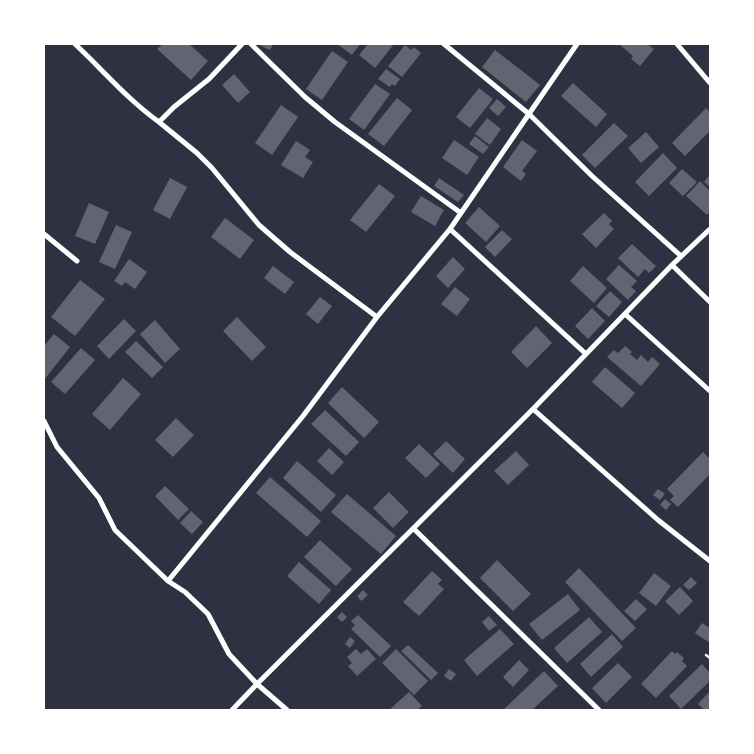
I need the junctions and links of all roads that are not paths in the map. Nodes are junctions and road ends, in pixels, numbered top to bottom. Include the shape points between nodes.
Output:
1 (75, 44) edge
2 (242, 44) edge
3 (251, 44) edge
4 (444, 44) edge
5 (577, 44) edge
6 (677, 44) edge
7 (710, 83) edge
8 (529, 114) junction
9 (159, 122) junction
10 (461, 213) junction
11 (450, 228) junction
12 (710, 229) edge
13 (44, 234) edge
14 (681, 256) junction
15 (77, 261) dead end
16 (672, 265) junction
17 (710, 302) edge
18 (625, 314) junction
19 (376, 318) junction
20 (586, 354) junction
21 (710, 392) edge
22 (533, 409) junction
23 (44, 421) edge
24 (414, 528) junction
25 (710, 561) edge
26 (168, 581) junction
27 (706, 655) dead end
28 (710, 658) edge
29 (257, 684) junction
30 (232, 710) edge
31 (287, 710) edge
32 (599, 710) edge

1 - 9 street via 143,111
2 - 9 street via 209,79
3 - 10 street via 335,122
4 - 8 street
5 - 8 street
6 - 7 street
8 - 10 street
8 - 14 street
9 - 19 street via 197,152 259,225
10 - 11 street
11 - 19 street
11 - 20 street
12 - 14 street
13 - 15 street
14 - 16 street
16 - 17 street
16 - 18 street
18 - 20 street
18 - 21 street
19 - 26 street via 302,416
20 - 22 street
22 - 24 street
22 - 25 street via 658,520
23 - 26 street via 57,447 99,498 115,530
24 - 29 street
24 - 32 street
26 - 29 street via 208,614 229,654
27 - 28 lane
29 - 30 street
29 - 31 street

